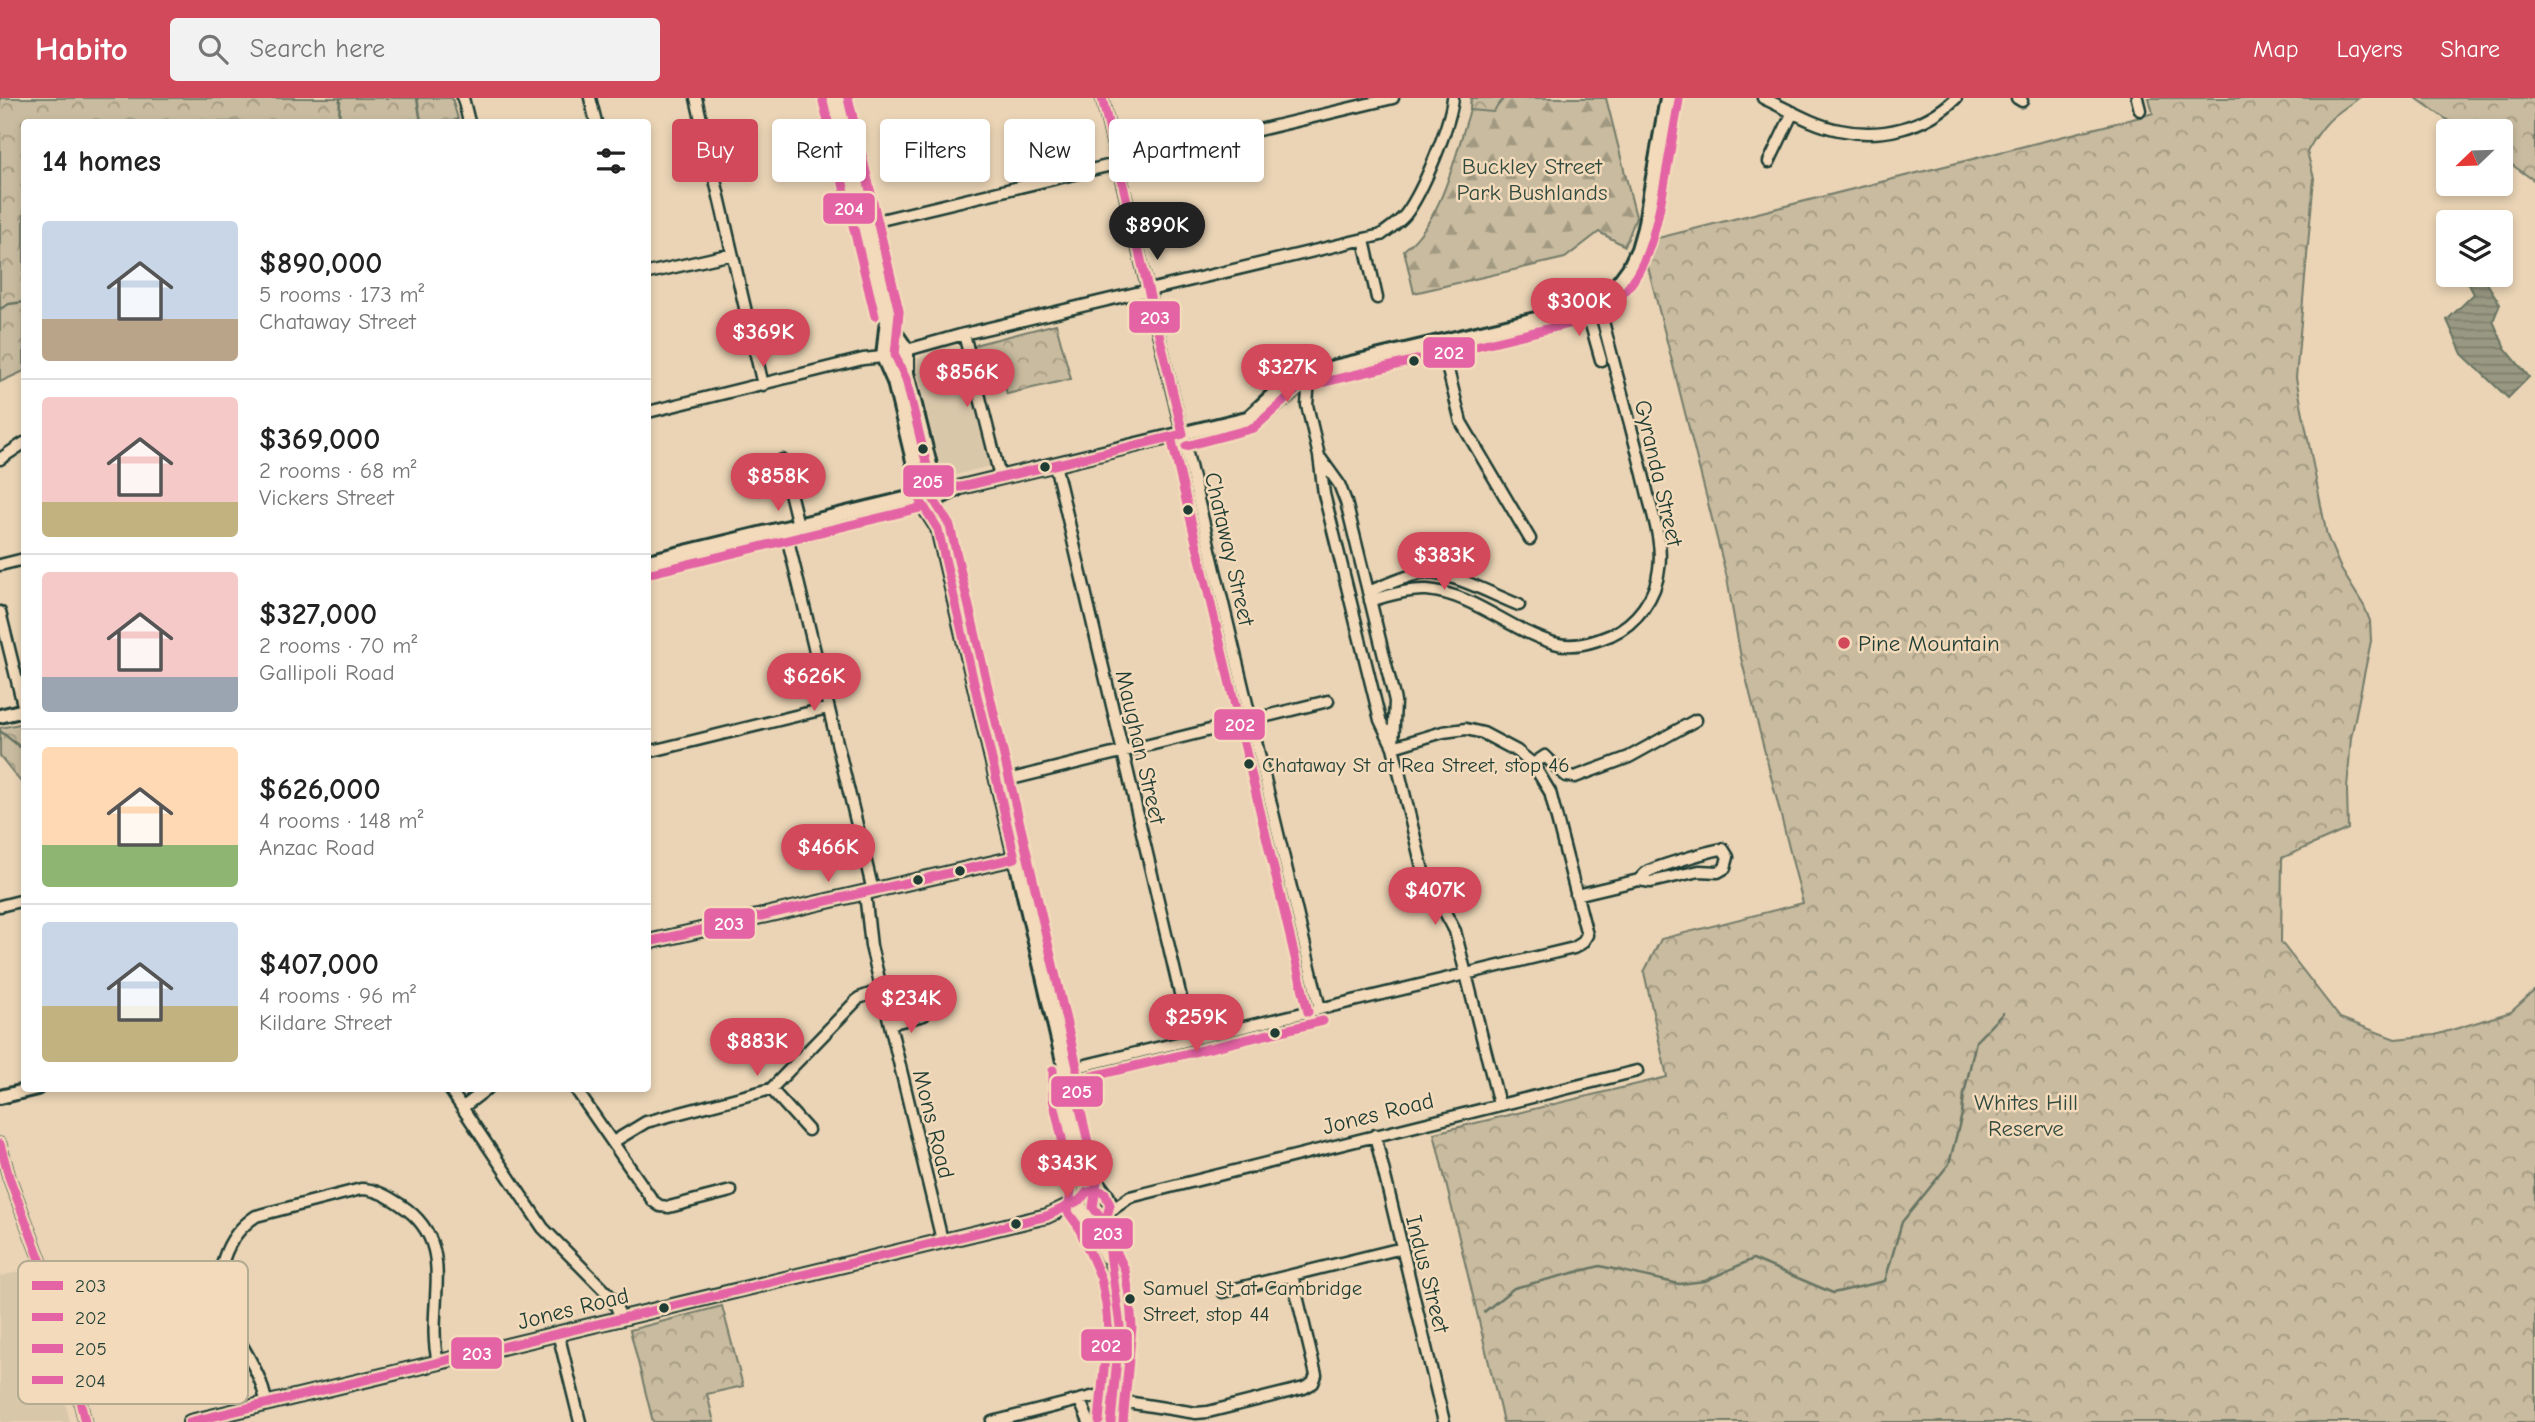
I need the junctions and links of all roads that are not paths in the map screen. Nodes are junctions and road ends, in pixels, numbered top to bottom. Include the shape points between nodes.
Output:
1 (463, 98) edge
2 (590, 98) edge
3 (696, 98) edge
4 (835, 98) edge
5 (1102, 98) edge
6 (1393, 98) edge
7 (1453, 98) edge
8 (1667, 98) edge
9 (1763, 98) edge
10 (1956, 98) edge
11 (2137, 98) edge
12 (2140, 110) dead end
13 (1793, 112) junction
14 (468, 119) edge
15 (595, 119) edge
16 (1109, 126) edge
17 (1264, 128) edge
18 (1769, 162) dead end
19 (1109, 165) edge
20 (1122, 182) edge
21 (864, 224) junction
22 (1364, 240) junction
23 (732, 254) junction
24 (651, 272) edge
25 (1148, 290) junction
26 (1377, 298) dead end
27 (1592, 304) junction
28 (887, 315) junction
29 (964, 334) junction
30 (1441, 342) junction
31 (905, 351) junction
32 (885, 357) junction
33 (1601, 360) dead end
34 (1313, 375) junction
35 (763, 385) junction
36 (1287, 396) junction
37 (1307, 405) junction
38 (651, 411) edge
39 (1249, 417) junction
40 (1183, 434) junction
41 (21, 445) edge
42 (1319, 456) junction
43 (0, 459) edge
44 (782, 460) dead end
45 (1055, 464) junction
46 (1000, 477) junction
47 (935, 483) junction
48 (961, 487) junction
49 (919, 495) junction
50 (937, 500) junction
51 (792, 527) junction
52 (938, 529) junction
53 (1530, 539) dead end
54 (21, 560) edge
55 (651, 560) edge
56 (0, 565) edge
57 (1369, 596) junction
58 (1519, 605) dead end
59 (0, 612) edge
60 (21, 697) edge
61 (1328, 701) dead end
62 (828, 708) junction
63 (21, 710) edge
64 (0, 716) edge
65 (1696, 720) dead end
66 (1250, 721) junction
67 (1393, 747) junction
68 (651, 751) edge
69 (1122, 752) junction
70 (1532, 764) junction
71 (999, 782) junction
72 (1015, 858) junction
73 (1639, 880) junction
74 (869, 892) junction
75 (1576, 895) junction
76 (21, 901) edge
77 (0, 906) edge
78 (651, 941) edge
79 (1466, 974) junction
80 (881, 990) junction
81 (1320, 1009) junction
82 (924, 1016) dead end
83 (890, 1024) junction
84 (1191, 1040) junction
85 (1065, 1070) junction
86 (1636, 1071) dead end
87 (771, 1090) junction
88 (21, 1092) edge
89 (452, 1092) edge
90 (483, 1092) edge
91 (578, 1092) edge
92 (0, 1097) edge
93 (1499, 1104) junction
94 (462, 1108) junction
95 (808, 1130) dead end
96 (1375, 1135) junction
97 (614, 1142) junction
98 (0, 1144) edge
99 (731, 1191) dead end
100 (1103, 1192) junction
101 (1130, 1197) junction
102 (1082, 1198) junction
103 (1108, 1214) junction
104 (1047, 1216) junction
105 (1086, 1219) junction
106 (942, 1241) junction
107 (1402, 1248) junction
108 (41, 1261) edge
109 (223, 1261) edge
110 (1113, 1274) junction
111 (1292, 1275) junction
112 (1223, 1292) dead end
113 (621, 1318) junction
114 (558, 1333) junction
115 (248, 1359) edge
116 (438, 1362) junction
117 (1114, 1396) junction
118 (1080, 1401) junction
119 (81, 1404) edge
120 (267, 1404) junction
121 (85, 1422) edge
122 (190, 1422) edge
123 (580, 1422) edge
124 (992, 1422) edge
125 (1088, 1422) edge
126 (1111, 1422) edge
127 (1444, 1422) edge

1 - 14 street
2 - 15 street
3 - 23 street
4 - 21 street
5 - 16 street, Chataway Street
6 - 17 street
7 - 22 street via 1442,141 1413,204 1381,235
8 - 27 street via 1638,249 1615,287
9 - 13 street
10 - 13 street via 1931,117 1887,132 1837,130
11 - 12 street
13 - 18 street
19 - 21 street
20 - 25 street, Chataway Street
21 - 28 street
22 - 25 street
22 - 26 street
23 - 24 street
23 - 35 street
25 - 29 street
25 - 40 street, Chataway Street
27 - 30 street
27 - 33 street
27 - 57 street, Gyranda Street via 1633,430 1660,546 1659,570 1647,603 1615,633 1593,642 1557,645 1441,593 1426,590
28 - 31 street
28 - 32 street
29 - 31 street
29 - 46 street
30 - 34 street
30 - 53 street via 1461,422
31 - 32 street via 894,342
31 - 32 street via 899,366
31 - 47 street
32 - 35 street
32 - 49 street
34 - 36 street
34 - 37 street
34 - 39 street via 1303,371 1290,379
35 - 38 street
36 - 37 street
36 - 39 street via 1268,412
37 - 42 street
39 - 40 street
40 - 45 street
40 - 66 street, Chataway Street
41 - 43 street
42 - 57 street via 1346,502
42 - 67 street via 1324,494 1380,720
44 - 51 street, Mons Road
45 - 46 street
45 - 69 street, Maughan Street
46 - 48 street
47 - 48 street
47 - 49 street via 926,480
47 - 50 street via 940,491
48 - 50 street
49 - 50 street via 929,504
49 - 51 street
49 - 52 street
50 - 52 street
51 - 55 street
51 - 62 street, Mons Road
52 - 71 street
54 - 56 street
57 - 58 street via 1406,577 1426,573 1446,576
57 - 67 street via 1395,701
59 - 60 street
61 - 66 street
62 - 68 street
62 - 74 street, Mons Road
63 - 64 street
65 - 70 street via 1629,757 1575,777 1566,776 1545,756
66 - 69 street
66 - 81 street, Chataway Street
67 - 70 street via 1466,729 1517,751
67 - 79 street via 1423,872 1455,931
69 - 71 street
69 - 84 street, Maughan Street
70 - 75 street via 1550,792
71 - 72 street
72 - 74 street
72 - 85 street
73 - 73 street via 1648,871 1715,849 1723,849 1728,857 1718,872
73 - 75 street
74 - 78 street
74 - 80 street, Mons Road via 871,946
75 - 79 street via 1587,935 1582,943
76 - 77 street
79 - 81 street
79 - 93 street
80 - 83 street, Mons Road
80 - 87 street via 859,998
81 - 84 street
82 - 83 street
83 - 106 street, Mons Road
84 - 85 street
85 - 100 street via 1094,1177
85 - 102 street via 1065,1096 1085,1183
86 - 93 street, Jones Road
87 - 95 street
87 - 97 street via 646,1122
88 - 92 street
89 - 94 street
90 - 94 street
91 - 97 street
93 - 96 street, Jones Road
94 - 113 street via 543,1228 613,1299
96 - 101 street, Jones Road
96 - 107 street, Indus Street
97 - 99 street via 660,1206
98 - 108 street
100 - 101 street, Jones Road
100 - 102 street via 1092,1190
100 - 103 street via 1111,1205
101 - 103 street, Jones Road
102 - 104 street, Jones Road
102 - 105 street via 1080,1210
103 - 105 street via 1098,1221
103 - 110 street
104 - 105 street, Jones Road
104 - 106 street, Jones Road
105 - 110 street
106 - 113 street, Jones Road
107 - 111 street
107 - 127 street, Indus Street
109 - 116 street via 246,1223 256,1216 361,1189 393,1199 408,1209 431,1237 437,1269
110 - 117 street via 1120,1326
111 - 112 street
111 - 117 street via 1316,1375 1313,1383 1196,1413
113 - 114 street, Jones Road
114 - 116 street, Jones Road
114 - 123 street
115 - 120 street
116 - 120 street, Jones Road
117 - 118 street
117 - 126 street
118 - 124 street
118 - 125 street
119 - 121 street
120 - 122 street, Jones Road

